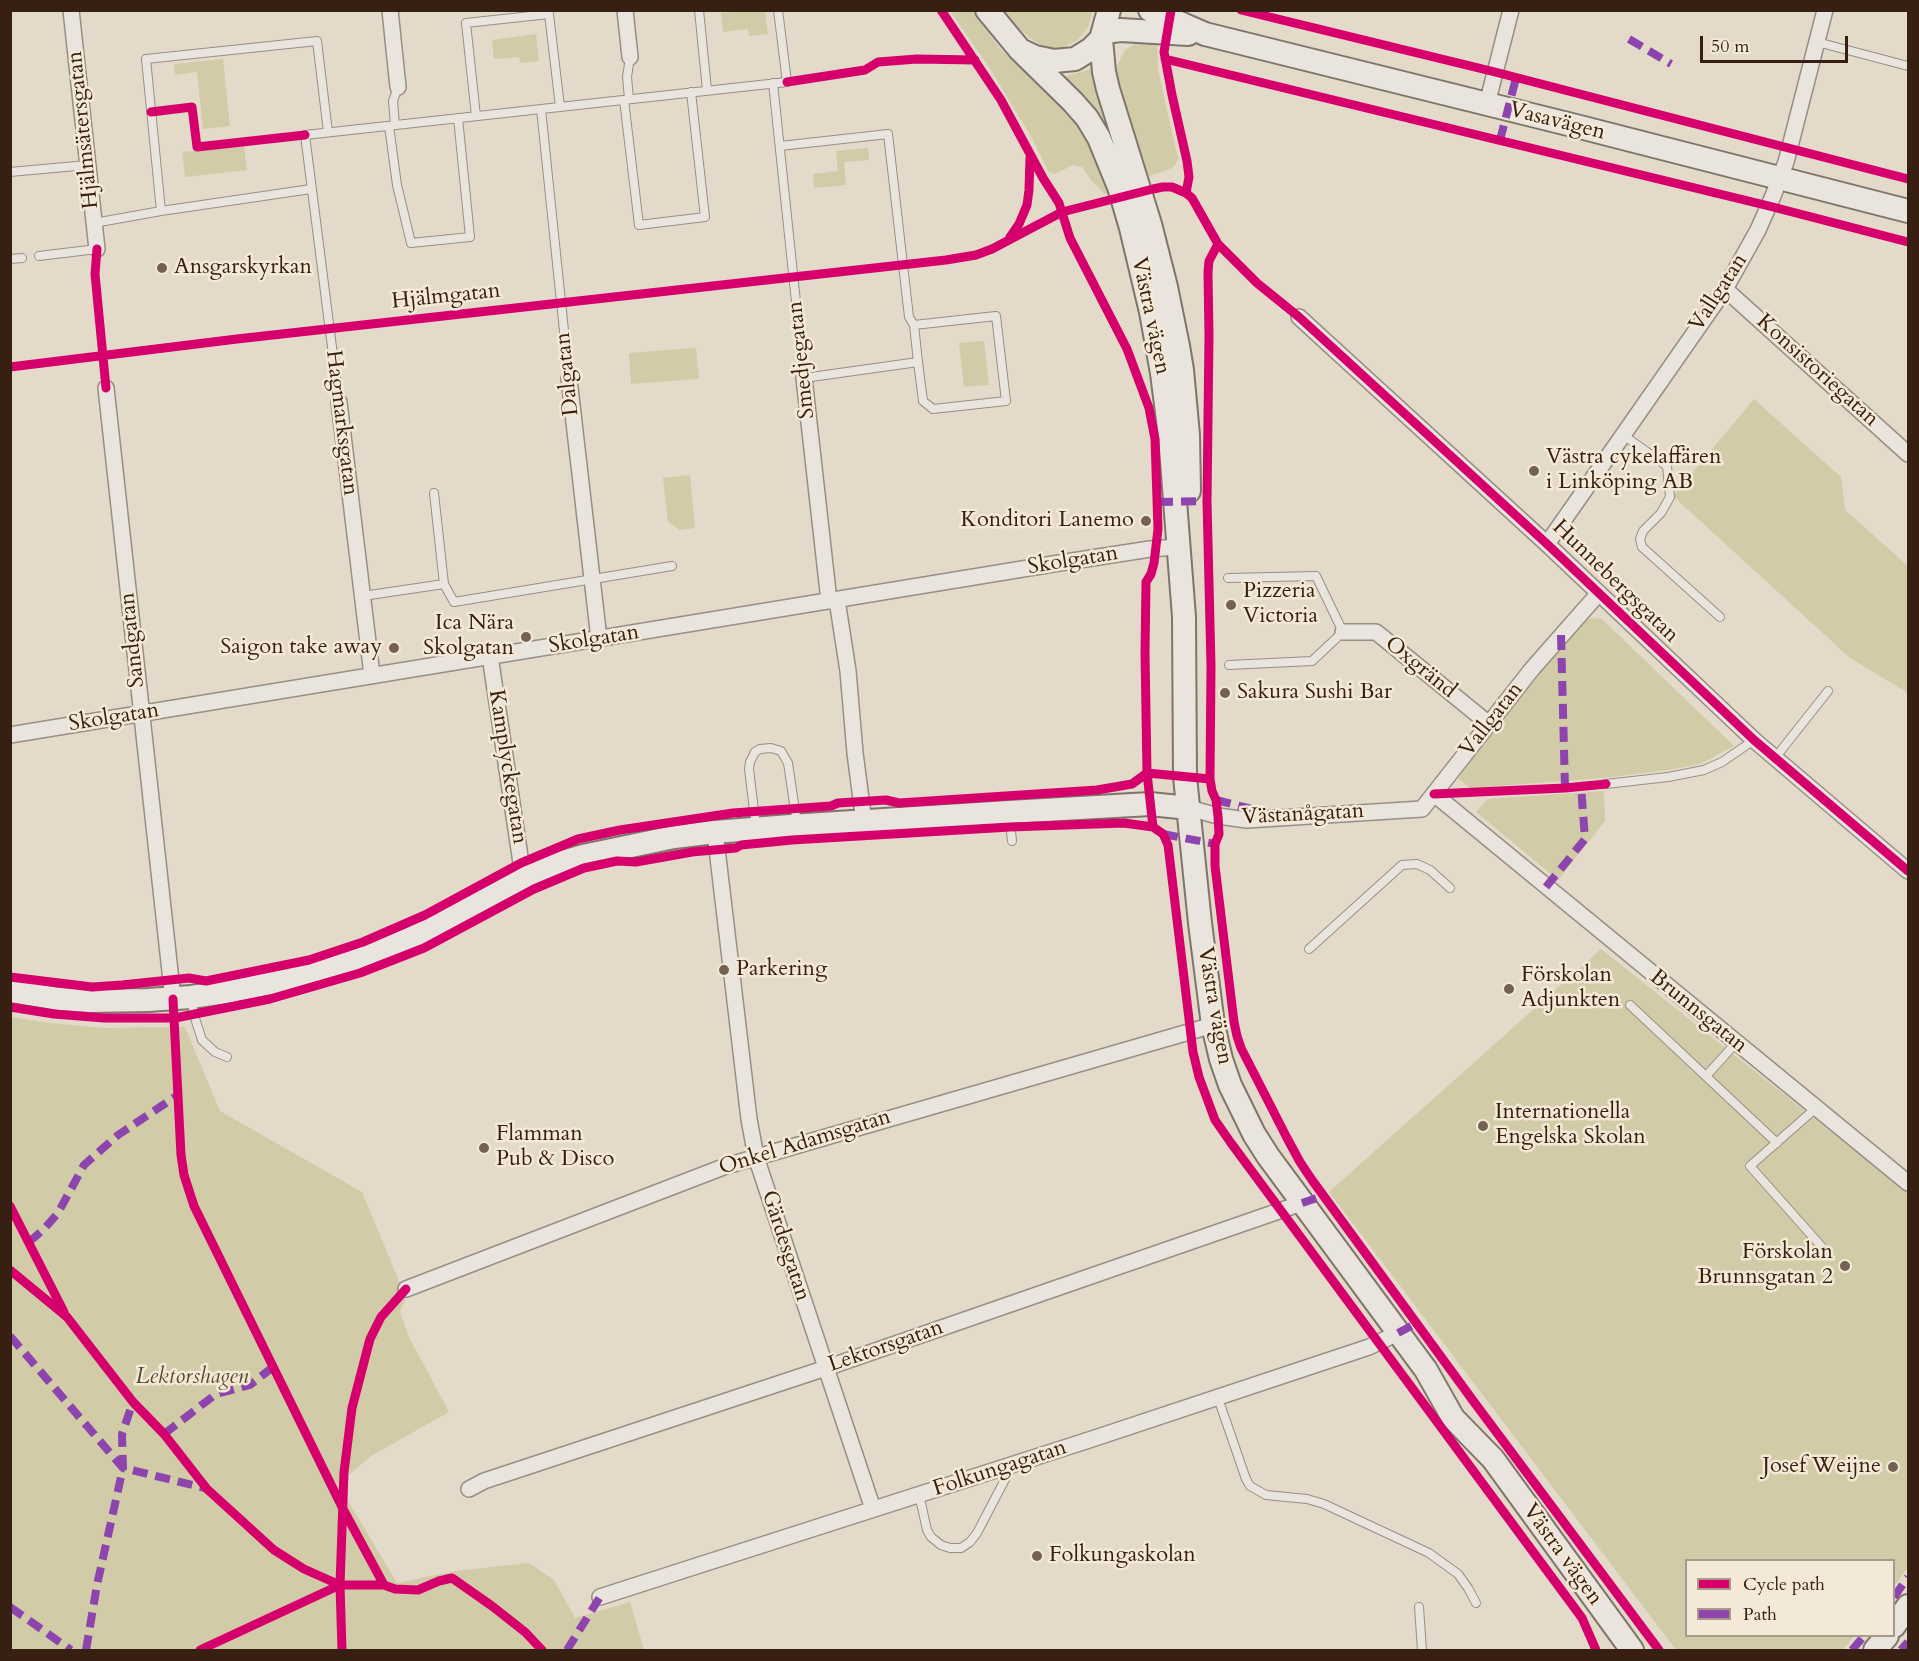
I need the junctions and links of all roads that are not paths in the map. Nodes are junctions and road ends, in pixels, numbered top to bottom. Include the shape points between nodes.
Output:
1 (71, 10) edge
2 (390, 10) edge
3 (625, 10) edge
4 (699, 10) edge
5 (778, 10) edge
6 (987, 10) edge
7 (1150, 10) edge
8 (1511, 10) edge
9 (1825, 10) edge
10 (1104, 27) edge
11 (1205, 34) junction
12 (1817, 42) junction
13 (1020, 50) junction
14 (630, 57) joint
15 (1908, 66) edge
16 (773, 83) junction
17 (398, 87) joint
18 (707, 90) junction
19 (690, 92) junction
20 (626, 99) junction
21 (1487, 104) junction
22 (560, 106) junction
23 (541, 109) junction
24 (476, 116) junction
25 (459, 118) junction
26 (392, 125) junction
27 (328, 132) junction
28 (780, 146) junction
29 (87, 165) junction
30 (10, 172) edge
31 (1780, 178) junction
32 (311, 189) junction
33 (161, 210) junction
34 (1908, 211) edge
35 (94, 223) junction
36 (97, 249) joint
37 (39, 256) dead end
38 (22, 258) dead end
39 (10, 259) edge
40 (1725, 289) junction
41 (1299, 317) dead end
42 (914, 325) junction
43 (918, 362) junction
44 (804, 378) junction
45 (569, 379) joint
46 (106, 388) dead end
47 (339, 402) joint
48 (1623, 435) junction
49 (1908, 453) edge
50 (434, 493) dead end
51 (1547, 544) junction
52 (1177, 547) junction
53 (672, 566) dead end
54 (592, 578) junction
55 (1228, 578) dead end
56 (444, 584) junction
57 (1599, 593) junction
58 (363, 596) junction
59 (833, 600) junction
60 (1184, 617) junction
61 (1720, 617) dead end
62 (1342, 632) junction
63 (599, 639) junction
64 (490, 656) junction
65 (1229, 665) dead end
66 (372, 675) junction
67 (1828, 691) dead end
68 (141, 714) junction
69 (1489, 724) junction
70 (10, 735) edge
71 (1754, 740) junction
72 (1775, 758) junction
73 (1606, 784) dead end
74 (1434, 794) junction
75 (1189, 808) junction
76 (1009, 812) junction
77 (864, 822) junction
78 (798, 826) junction
79 (756, 829) junction
80 (715, 832) junction
81 (1012, 841) dead end
82 (1908, 871) edge
83 (527, 877) junction
84 (1450, 888) dead end
85 (1309, 949) dead end
86 (10, 992) edge
87 (182, 998) junction
88 (1630, 1005) dead end
89 (1213, 1025) junction
90 (1736, 1043) junction
91 (227, 1058) dead end
92 (1706, 1076) junction
93 (1816, 1108) junction
94 (1777, 1143) junction
95 (756, 1157) junction
96 (1908, 1183) edge
97 (1302, 1203) junction
98 (1821, 1246) dead end
99 (406, 1289) dead end
100 (1398, 1333) junction
101 (826, 1368) junction
102 (1218, 1398) junction
103 (1013, 1464) junction
104 (469, 1489) dead end
105 (919, 1494) junction
106 (873, 1509) junction
107 (600, 1597) dead end
108 (1476, 1603) dead end
109 (1908, 1606) edge
110 (1419, 1607) dead end
111 (1895, 1623) edge
112 (1885, 1637) edge
113 (1422, 1650) edge
114 (1632, 1650) edge
115 (1875, 1650) edge

1 - 29 street, Hjälmsätersgatan
2 - 17 street
3 - 14 street
4 - 18 lane
5 - 16 lane via 787,82
6 - 13 main road, Västra vägen
7 - 11 main road, Vasavägen
8 - 21 street
9 - 12 street, Vallgatan
10 - 11 main road, Vasavägen
10 - 13 main road via 1087,53 1066,61 1035,57
10 - 60 main road, Västra vägen via 1106,81 1167,287 1182,370 1188,435 1190,548
11 - 21 main road, Vasavägen
12 - 15 lane
12 - 31 street, Vallgatan
13 - 52 main road, Västra vägen via 1087,118 1119,187 1151,312 1162,373
14 - 20 lane
16 - 18 lane
16 - 28 lane, Smedjegatan
17 - 26 lane
18 - 19 lane
19 - 20 lane
19 - 20 lane via 705,217 639,225
20 - 22 lane
21 - 31 main road, Vasavägen
22 - 23 lane
22 - 24 lane via 549,14 466,23
23 - 24 lane
23 - 45 lane, Dalgatan
24 - 25 lane
25 - 26 lane
25 - 26 lane via 470,237 411,243 397,185
26 - 27 lane
27 - 32 lane, Hagmarksgatan via 305,135
27 - 33 lane via 317,41 146,59
28 - 42 lane via 888,134 909,317
28 - 44 lane, Smedjegatan
29 - 30 lane
29 - 35 street, Hjälmsätersgatan
31 - 34 main road, Vasavägen
31 - 40 street, Vallgatan via 1758,230
32 - 33 lane
32 - 47 lane, Hagmarksgatan
33 - 35 lane
35 - 36 street, Hjälmsätersgatan
36 - 37 lane
38 - 39 lane
40 - 48 street, Vallgatan
40 - 49 street, Konsistoriegatan
41 - 51 street, Hunnebergsgatan
42 - 43 lane
42 - 43 lane via 996,316 1006,401 933,409 923,401
43 - 44 lane
44 - 59 street, Smedjegatan
45 - 54 street, Dalgatan
46 - 68 street, Sandgatan
47 - 58 street, Hagmarksgatan
48 - 51 street, Vallgatan
48 - 61 lane via 1667,466 1670,497 1661,513 1642,531 1642,547
50 - 56 lane
51 - 57 street, Hunnebergsgatan
52 - 59 street, Skolgatan
52 - 60 main road, Västra vägen
53 - 54 lane
54 - 56 lane via 454,602
54 - 63 street, Dalgatan
55 - 62 lane via 1316,576
56 - 58 lane
57 - 69 street, Vallgatan
57 - 71 street, Hunnebergsgatan
58 - 66 street, Hagmarksgatan
59 - 63 street, Skolgatan
59 - 77 street, Smedjegatan via 848,671
60 - 75 main road, Västra vägen
62 - 65 lane via 1312,661
62 - 69 street, Oxgränd via 1376,632
63 - 64 street, Skolgatan
64 - 66 street, Skolgatan
64 - 83 street, Kamplyckegatan via 521,863
66 - 68 street, Skolgatan
67 - 72 lane
68 - 70 street, Skolgatan
68 - 87 street, Sandgatan
69 - 74 street, Vallgatan
71 - 72 street, Hunnebergsgatan
71 - 73 lane via 1704,770
72 - 82 street, Hunnebergsgatan
74 - 75 street, Västanågatan via 1422,808 1278,819 1247,820
74 - 90 street, Brunnsgatan
75 - 76 main road, Västanågatan via 1150,804
75 - 89 main road, Västra vägen
76 - 77 main road, Västanågatan
76 - 81 lane
77 - 78 main road, Västanågatan
78 - 79 main road, Västanågatan
78 - 79 lane via 788,763 781,752 771,748 755,752 750,762
79 - 80 main road, Västanågatan
80 - 83 main road, Västanågatan via 583,856
80 - 95 street, Gärdesgatan
83 - 87 main road, Västanågatan via 410,939 373,954 281,981
84 - 85 lane via 1430,870 1417,864 1402,865
86 - 87 main road, Västanågatan via 90,1001
87 - 91 lane via 194,1015 202,1040
88 - 92 lane
89 - 95 street, Onkel Adamsgatan
89 - 97 main road, Västra vägen via 1221,1059 1241,1110
90 - 92 lane
90 - 93 street, Brunnsgatan
92 - 94 lane
93 - 94 lane
93 - 96 street, Brunnsgatan
94 - 98 lane via 1750,1166
95 - 99 street, Onkel Adamsgatan
95 - 101 street, Gärdesgatan
97 - 100 main road, Västra vägen
97 - 101 street, Lektorsgatan
100 - 102 street, Folkungagatan via 1370,1347
100 - 114 main road, Västra vägen via 1426,1370 1453,1418 1493,1459
101 - 104 street, Lektorsgatan
101 - 106 street, Gärdesgatan
102 - 103 street, Folkungagatan
102 - 108 lane via 1250,1486 1266,1495 1324,1504 1429,1553 1458,1574
103 - 105 street, Folkungagatan
103 - 105 lane via 977,1533 961,1548 941,1545 931,1537
105 - 106 street, Folkungagatan
106 - 107 street, Folkungagatan
109 - 111 main road
110 - 113 lane
112 - 115 main road

